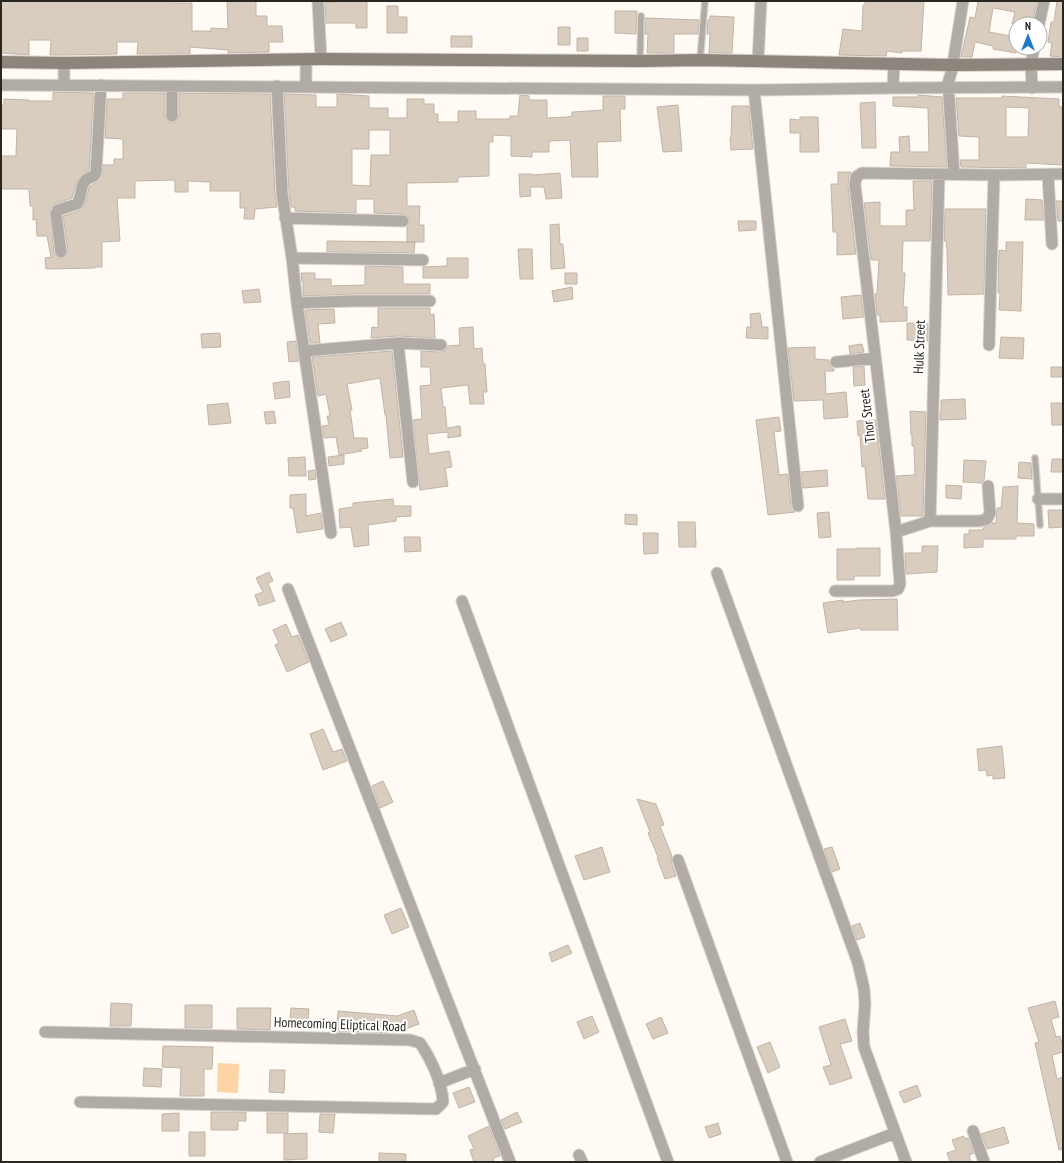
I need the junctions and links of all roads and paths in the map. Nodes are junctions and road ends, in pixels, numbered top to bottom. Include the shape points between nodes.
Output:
1 (318, 1) edge
2 (705, 1) edge
3 (761, 1) edge
4 (963, 1) edge
5 (1044, 1) edge
6 (641, 16) dead end
7 (1041, 16) edge
8 (1033, 56) edge
9 (321, 60) junction
10 (700, 60) junction
11 (640, 61) junction
12 (758, 61) junction
13 (1, 62) edge
14 (306, 64) junction
15 (1063, 64) edge
16 (894, 66) junction
17 (952, 67) junction
18 (1031, 67) junction
19 (64, 74) junction
20 (306, 84) junction
21 (1, 85) edge
22 (101, 85) junction
23 (893, 85) junction
24 (948, 85) junction
25 (172, 86) junction
26 (277, 86) junction
27 (1031, 86) junction
28 (1063, 87) edge
29 (754, 90) junction
30 (172, 116) dead end
31 (939, 174) junction
32 (954, 174) junction
33 (1048, 174) junction
34 (1063, 174) edge
35 (994, 175) junction
36 (286, 218) junction
37 (403, 221) dead end
38 (1052, 244) dead end
39 (61, 252) dead end
40 (292, 258) junction
41 (423, 260) dead end
42 (430, 301) dead end
43 (297, 303) junction
44 (398, 343) junction
45 (442, 345) dead end
46 (990, 345) dead end
47 (304, 351) junction
48 (875, 358) junction
49 (836, 362) dead end
50 (1035, 458) dead end
51 (413, 482) dead end
52 (988, 486) dead end
53 (1038, 499) junction
54 (1063, 499) edge
55 (798, 506) dead end
56 (930, 521) junction
57 (1040, 525) dead end
58 (896, 532) junction
59 (331, 533) dead end
60 (717, 573) dead end
61 (288, 589) dead end
62 (835, 591) dead end
63 (462, 601) dead end
64 (678, 860) dead end
65 (45, 1032) dead end
66 (474, 1069) junction
67 (439, 1083) junction
68 (80, 1102) dead end
69 (973, 1131) dead end
70 (895, 1133) junction
71 (836, 1159) edge
72 (510, 1162) edge
73 (668, 1162) edge
74 (787, 1162) edge
75 (820, 1162) edge
76 (906, 1162) edge
77 (984, 1162) edge

1 - 9 street
2 - 10 lane
3 - 12 street
4 - 17 street
5 - 7 street
6 - 11 lane
8 - 18 street
9 - 11 street
9 - 14 street
10 - 11 street
10 - 12 street
12 - 16 street
13 - 19 street
14 - 19 street
14 - 20 street
15 - 18 street
16 - 17 street
16 - 23 street
17 - 18 street
17 - 24 street
18 - 27 street
19 - 21 street
19 - 22 street
20 - 26 street
20 - 29 street
22 - 25 street
22 - 39 street via 96,172 83,183 81,198 77,204 58,210 56,214
23 - 24 street
23 - 29 street
24 - 27 street
24 - 32 street
25 - 26 street
25 - 30 street
26 - 36 street via 282,193
27 - 28 street
29 - 55 street
31 - 32 street
31 - 48 street, Thor Street via 862,173 856,177
31 - 56 street, Hulk Street
32 - 35 street
33 - 34 street
33 - 35 street
33 - 38 street
35 - 46 street
36 - 37 street
36 - 40 street
40 - 41 street
40 - 43 street
42 - 43 street
43 - 47 street
44 - 45 street
44 - 47 street
44 - 51 street
47 - 59 street
48 - 49 street
48 - 58 street, Thor Street
50 - 53 lane
52 - 56 street via 990,513 987,519
53 - 54 street
53 - 57 lane
56 - 58 street
58 - 62 street, Thor Street via 900,584 898,589 892,592
60 - 70 street via 858,963 864,989 864,1047
61 - 66 street
63 - 73 street
64 - 74 street
65 - 67 street, Homecoming Eliptical Road via 410,1040 420,1043 427,1053
66 - 67 street
66 - 72 street
67 - 68 street, Homecoming Eliptical Road via 443,1102 436,1109
69 - 77 street
70 - 71 street
70 - 76 street
71 - 75 street

